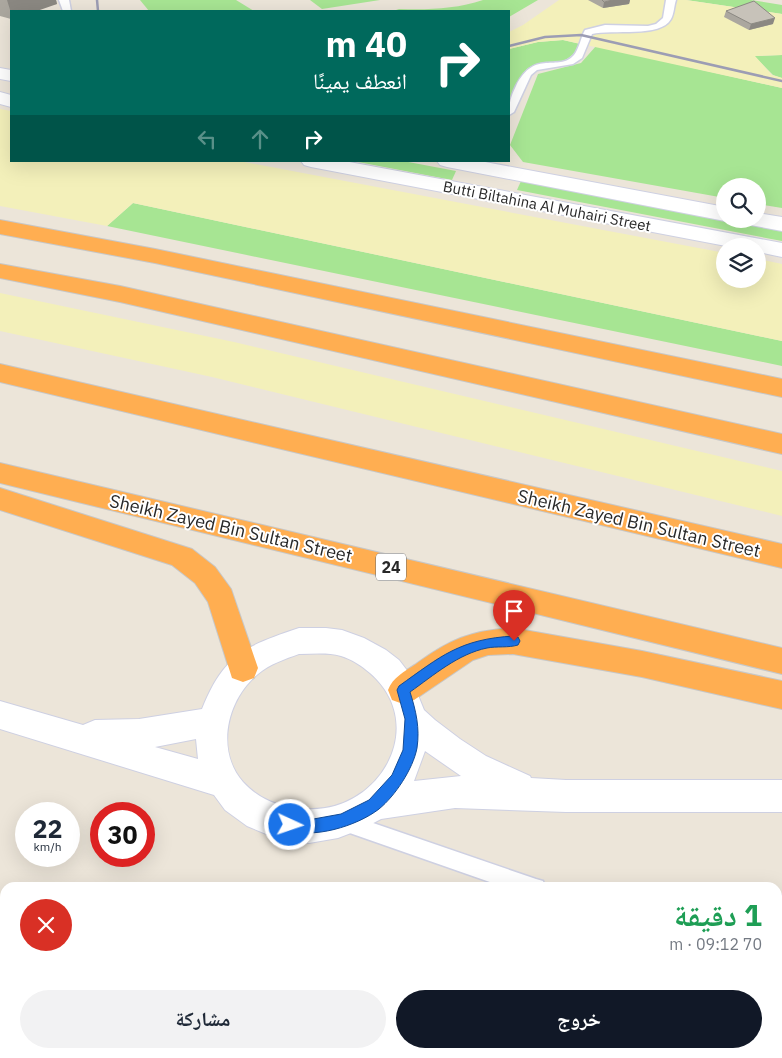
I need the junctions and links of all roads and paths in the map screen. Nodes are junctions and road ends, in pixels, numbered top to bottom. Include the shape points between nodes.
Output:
1 (671, 0) edge
2 (510, 110) edge
3 (316, 162) edge
4 (459, 162) edge
5 (483, 164) edge
6 (470, 192) junction
7 (0, 212) edge
8 (716, 212) edge
9 (766, 221) edge
10 (782, 224) edge
11 (0, 227) edge
12 (782, 250) edge
13 (155, 256) junction
14 (0, 271) edge
15 (0, 373) edge
16 (782, 388) edge
17 (782, 444) edge
18 (0, 473) edge
19 (0, 499) edge
20 (782, 556) edge
21 (782, 660) edge
22 (243, 668) junction
23 (782, 695) edge
24 (408, 705) junction
25 (0, 715) edge
26 (212, 721) junction
27 (39, 728) junction
28 (222, 782) junction
29 (536, 794) junction
30 (782, 796) edge
31 (374, 804) junction
32 (343, 821) junction
33 (519, 882) edge

1 - 2 lane via 667,19 659,26 648,29 605,28 588,32 579,56 570,62 534,68 527,74
3 - 6 street, Butti Biltahina Al Muhairi Street
4 - 5 street, Butti Biltahina Al Muhairi Street
5 - 6 street
5 - 8 street, Butti Biltahina Al Muhairi Street
6 - 12 street, Butti Biltahina Al Muhairi Street
7 - 13 highway via 89,233
9 - 10 street
11 - 13 highway
13 - 16 highway
14 - 17 highway via 120,294
15 - 20 highway, Sheikh Zayed Bin Sultan Street
18 - 21 highway, Sheikh Zayed Bin Sultan Street / 24
19 - 22 highway via 182,557 205,575 221,598
22 - 24 street via 269,651 299,641 331,641 360,650 385,666
22 - 26 street via 223,693
23 - 24 highway via 642,664 514,641 488,642 447,659
24 - 29 street via 437,743 467,764
24 - 31 street via 410,750 397,780
25 - 27 street
26 - 27 street via 168,732 123,736 80,735
26 - 28 street via 211,753
27 - 28 street
28 - 32 street via 243,806 273,822 308,827
29 - 30 street
29 - 31 street via 455,792
31 - 32 street
32 - 33 lane

